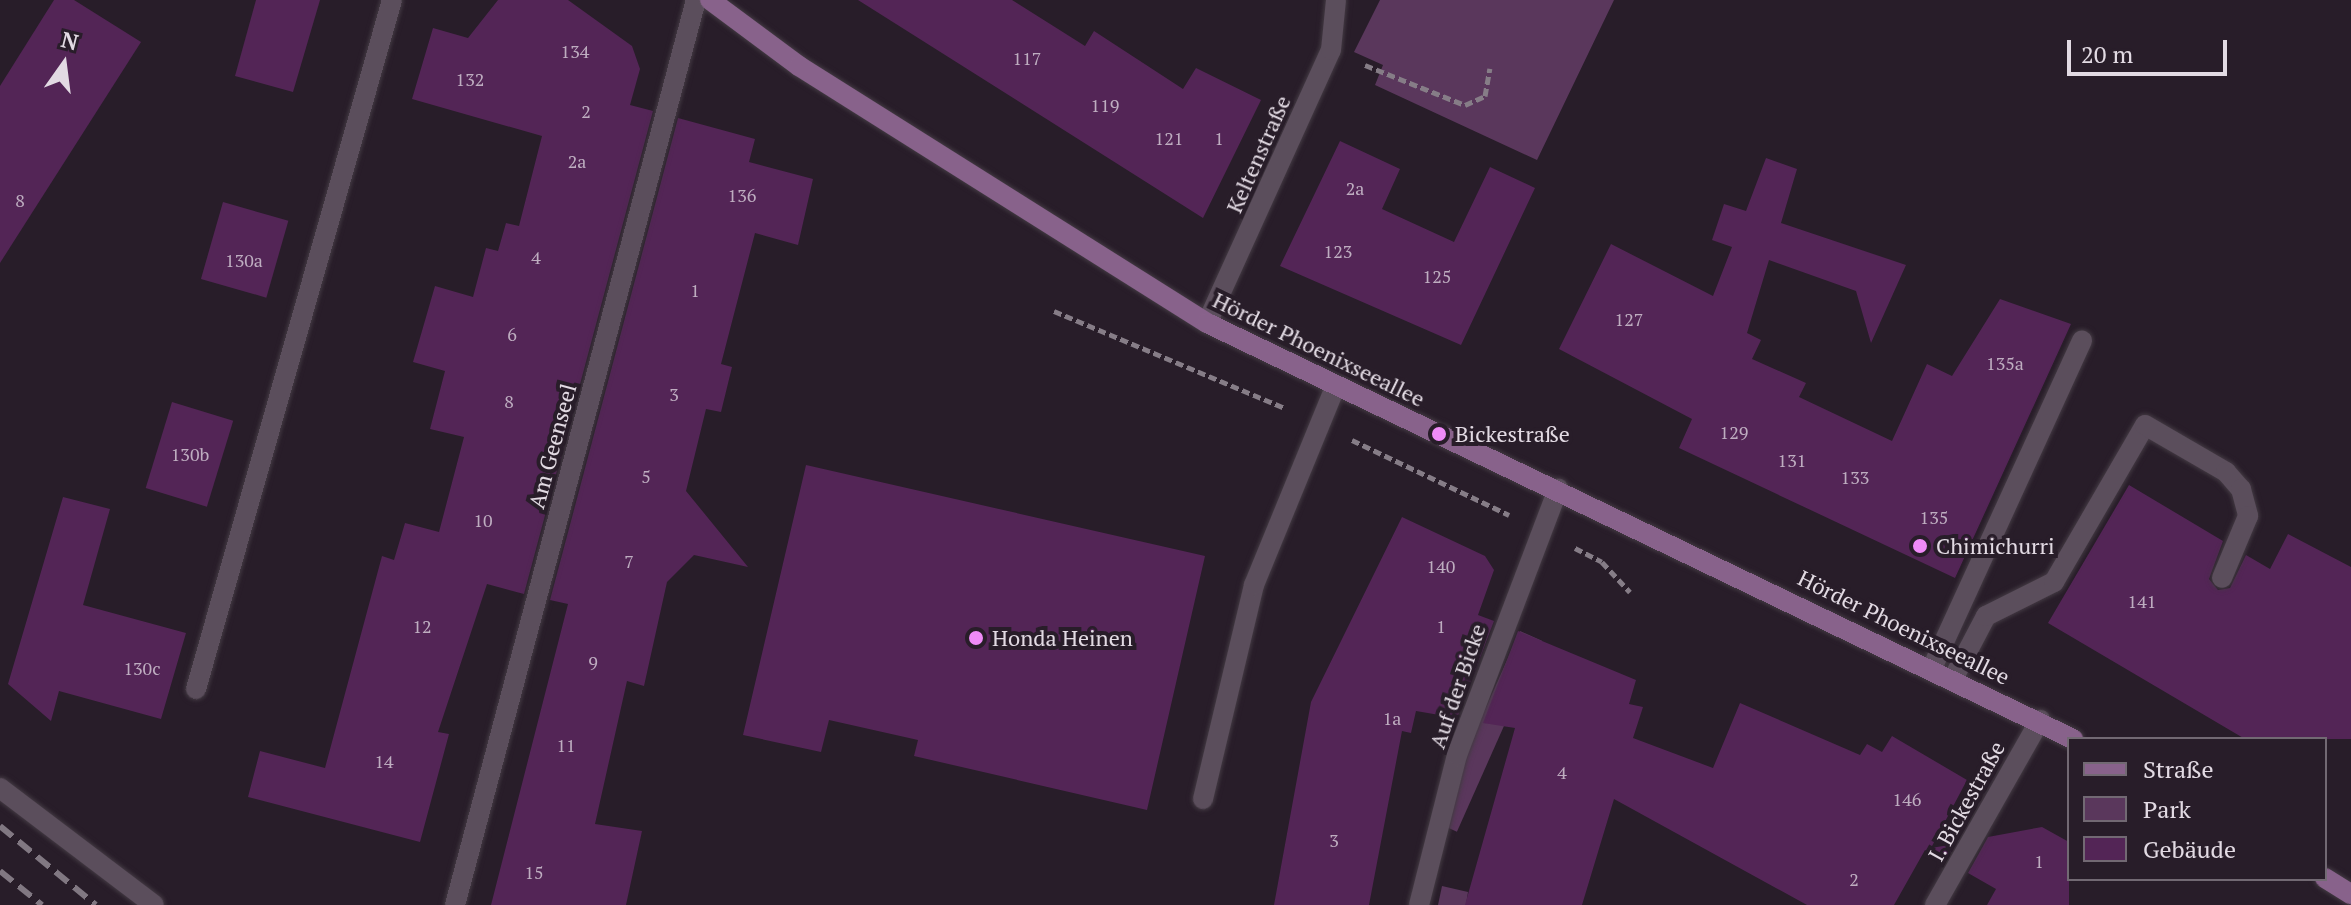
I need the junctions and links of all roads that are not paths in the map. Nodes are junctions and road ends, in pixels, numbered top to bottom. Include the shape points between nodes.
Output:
1 (392, 0) edge
2 (696, 0) edge
3 (710, 0) edge
4 (1336, 0) edge
5 (1207, 323) junction
6 (2082, 341) dead end
7 (1336, 385) junction
8 (1558, 489) junction
9 (2222, 578) dead end
10 (1933, 666) junction
11 (1954, 677) junction
12 (196, 689) dead end
13 (2040, 720) junction
14 (2070, 737) edge
15 (0, 788) edge
16 (1203, 799) dead end
17 (2327, 879) edge
18 (2351, 894) edge
19 (154, 905) edge
20 (455, 905) edge
21 (1419, 905) edge
22 (1935, 905) edge

1 - 12 street
2 - 20 street, Am Geenseel
3 - 5 main road, Hörder Phoenixseeallee via 799,66
4 - 5 street, Keltenstraße via 1331,50
5 - 7 main road, Hörder Phoenixseeallee
6 - 10 street
7 - 8 main road, Hörder Phoenixseeallee
7 - 16 street via 1254,585
8 - 10 main road, Hörder Phoenixseeallee
8 - 21 street, Auf der Bicke via 1457,755
9 - 11 street via 2245,529 2241,489 2226,472 2145,425 2054,582 1986,616
10 - 11 main road, Hörder Phoenixseeallee
11 - 13 main road, Hörder Phoenixseeallee
13 - 14 main road, Hörder Phoenixseeallee
13 - 22 street, I. Bickestraße
15 - 19 street
17 - 18 main road

